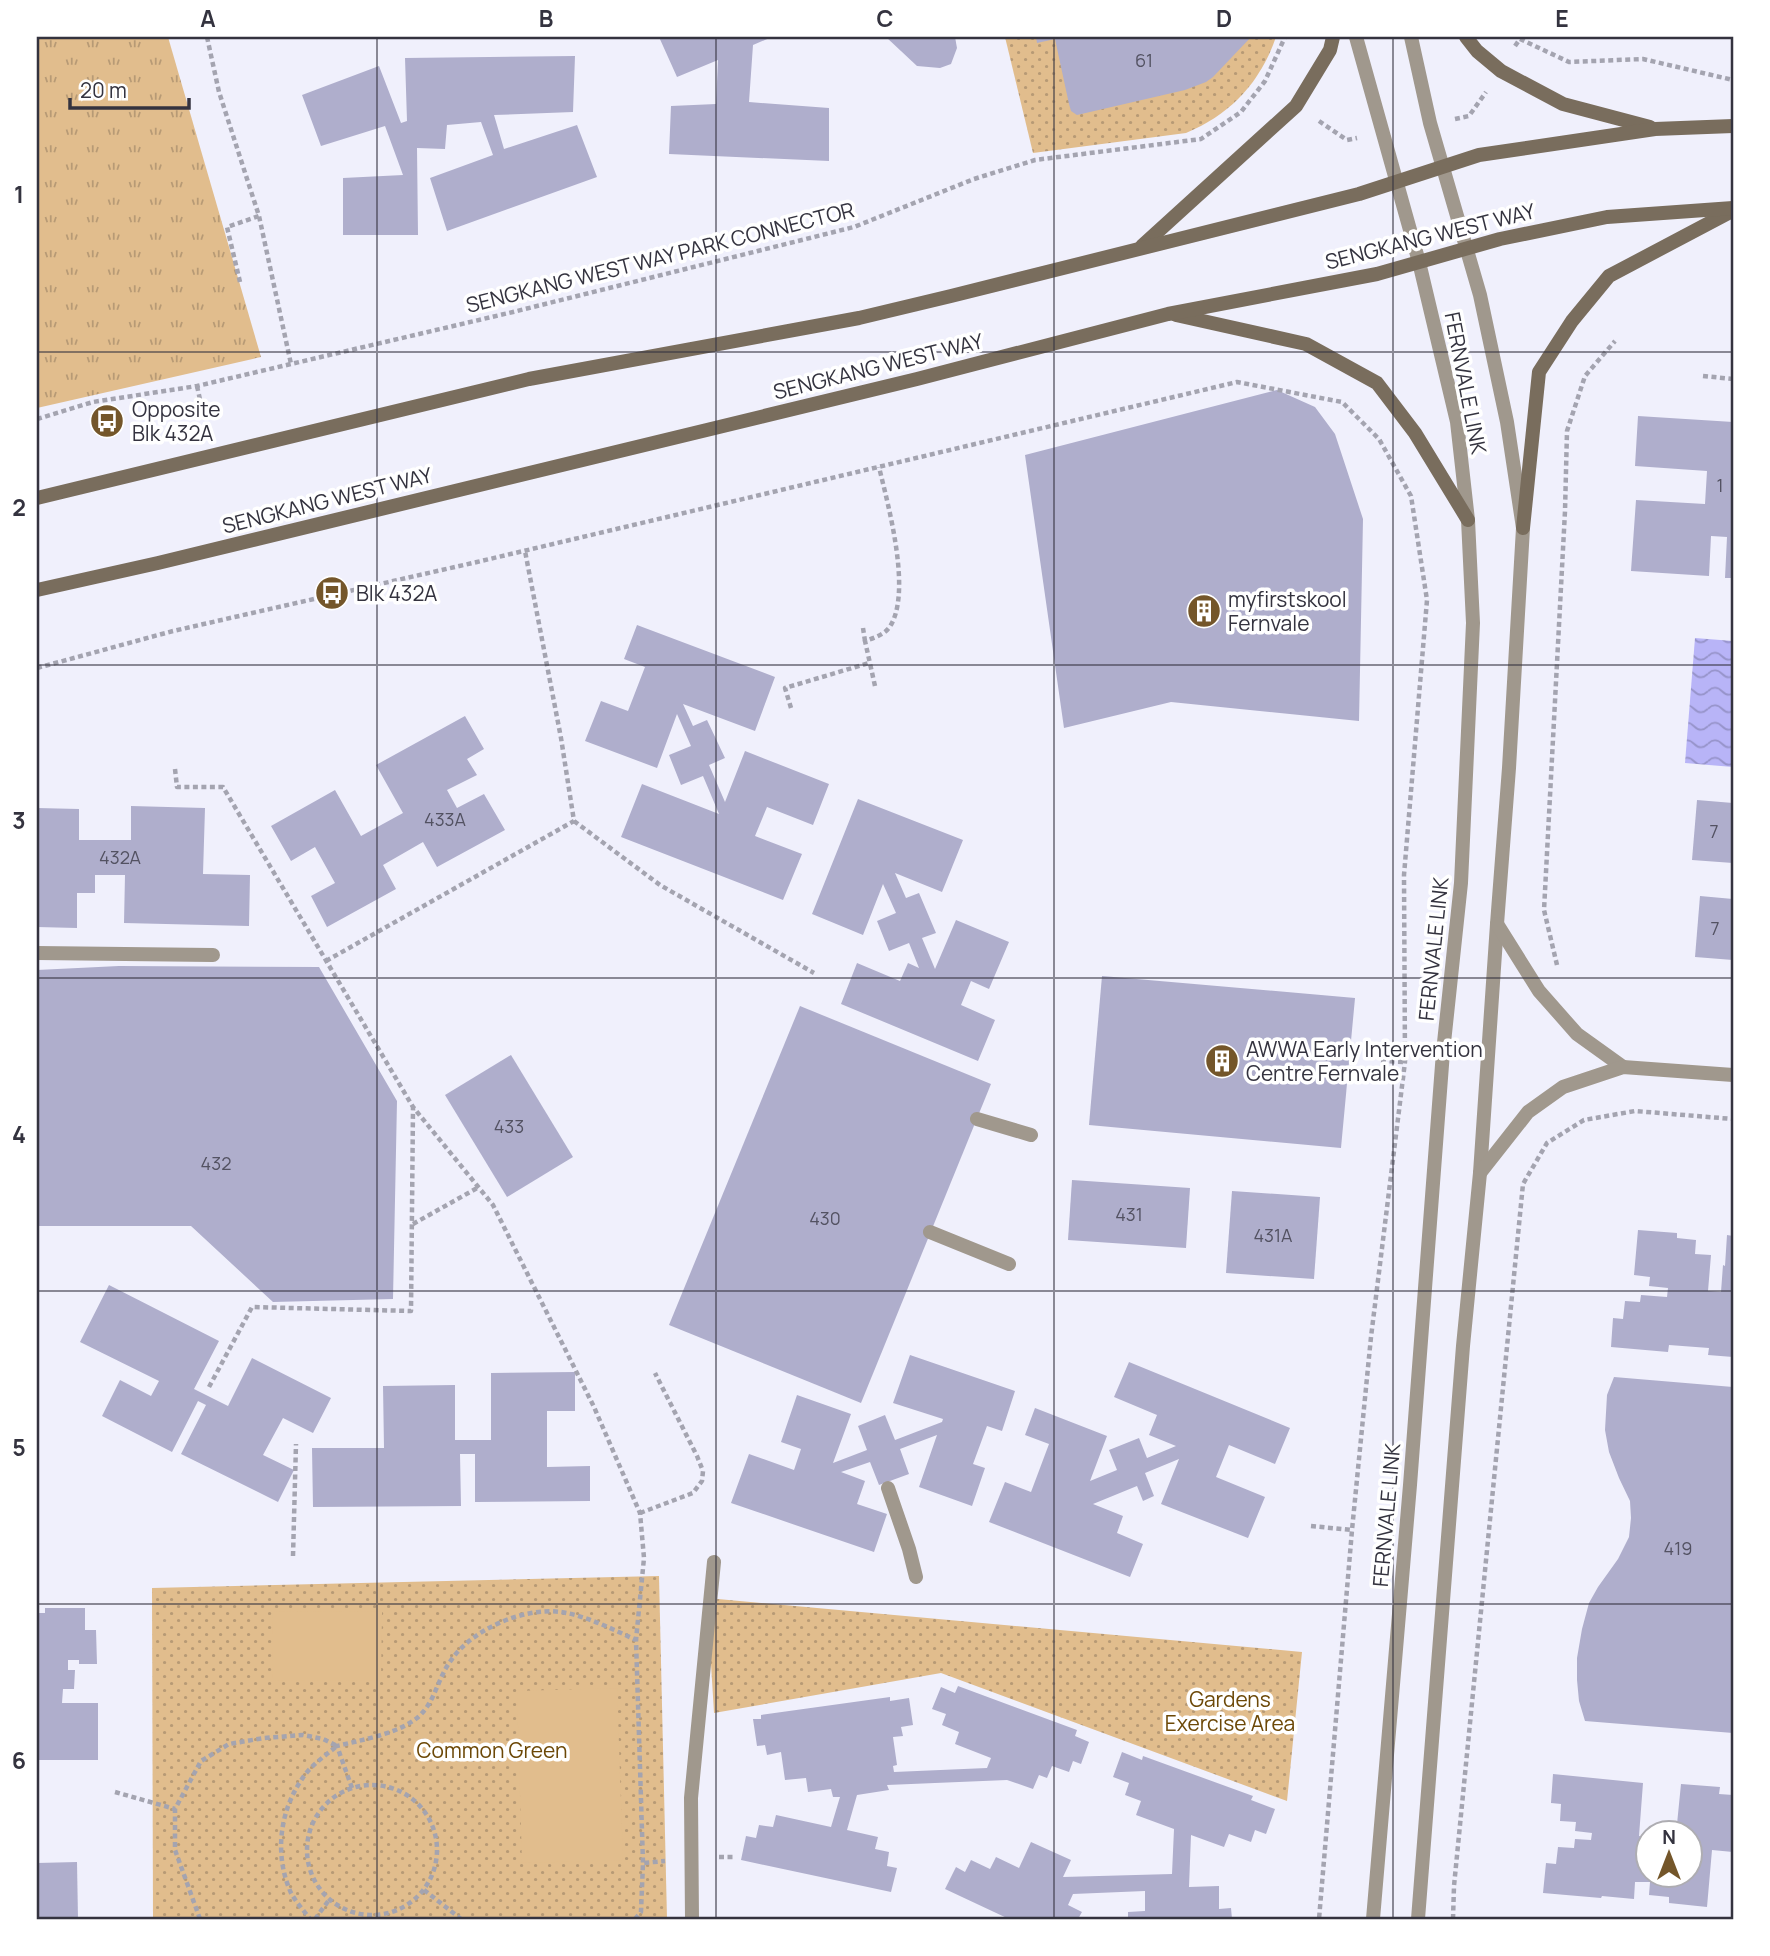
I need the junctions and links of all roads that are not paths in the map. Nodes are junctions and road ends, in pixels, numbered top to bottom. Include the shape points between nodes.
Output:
1 (1333, 37) edge
2 (1356, 37) edge
3 (1411, 37) edge
4 (1466, 37) edge
5 (1733, 126) edge
6 (1655, 129) junction
7 (1443, 166) junction
8 (1397, 182) junction
9 (1733, 209) edge
10 (1141, 247) junction
11 (1466, 249) junction
12 (1419, 262) junction
13 (1168, 314) junction
14 (37, 498) edge
15 (1468, 520) junction
16 (1523, 528) junction
17 (37, 590) edge
18 (1497, 924) junction
19 (37, 953) edge
20 (213, 955) dead end
21 (1623, 1067) junction
22 (1733, 1075) edge
23 (977, 1119) dead end
24 (1031, 1135) dead end
25 (1480, 1173) junction
26 (930, 1232) dead end
27 (1009, 1264) dead end
28 (888, 1488) dead end
29 (714, 1562) dead end
30 (916, 1577) dead end
31 (692, 1919) edge
32 (1373, 1919) edge
33 (1418, 1919) edge

1 - 10 main road via 1296,106
2 - 8 street, FERNVALE LINK
3 - 7 street, FERNVALE LINK
4 - 6 main road via 1501,71 1563,104
5 - 6 main road
6 - 7 main road via 1479,155
7 - 8 main road
7 - 11 street, FERNVALE LINK
8 - 10 main road
8 - 12 street, FERNVALE LINK
9 - 11 main road, SENGKANG WEST WAY via 1607,218
9 - 16 main road via 1609,276 1572,321 1539,372
10 - 14 main road via 859,317 529,379
11 - 12 main road, SENGKANG WEST WAY
11 - 16 street, FERNVALE LINK via 1507,422
12 - 13 main road, SENGKANG WEST WAY
12 - 15 street, FERNVALE LINK via 1457,422
13 - 15 main road via 1306,344 1377,383 1415,433
13 - 17 main road, SENGKANG WEST WAY via 890,386
15 - 32 street, FERNVALE LINK via 1473,623 1461,883
16 - 18 street, FERNVALE LINK
18 - 21 street via 1539,991 1577,1034
18 - 25 street, FERNVALE LINK
19 - 20 street
21 - 22 street
21 - 25 street via 1563,1087 1528,1112
23 - 24 street
25 - 33 street, FERNVALE LINK
26 - 27 street
28 - 30 street
29 - 31 street via 691,1798

